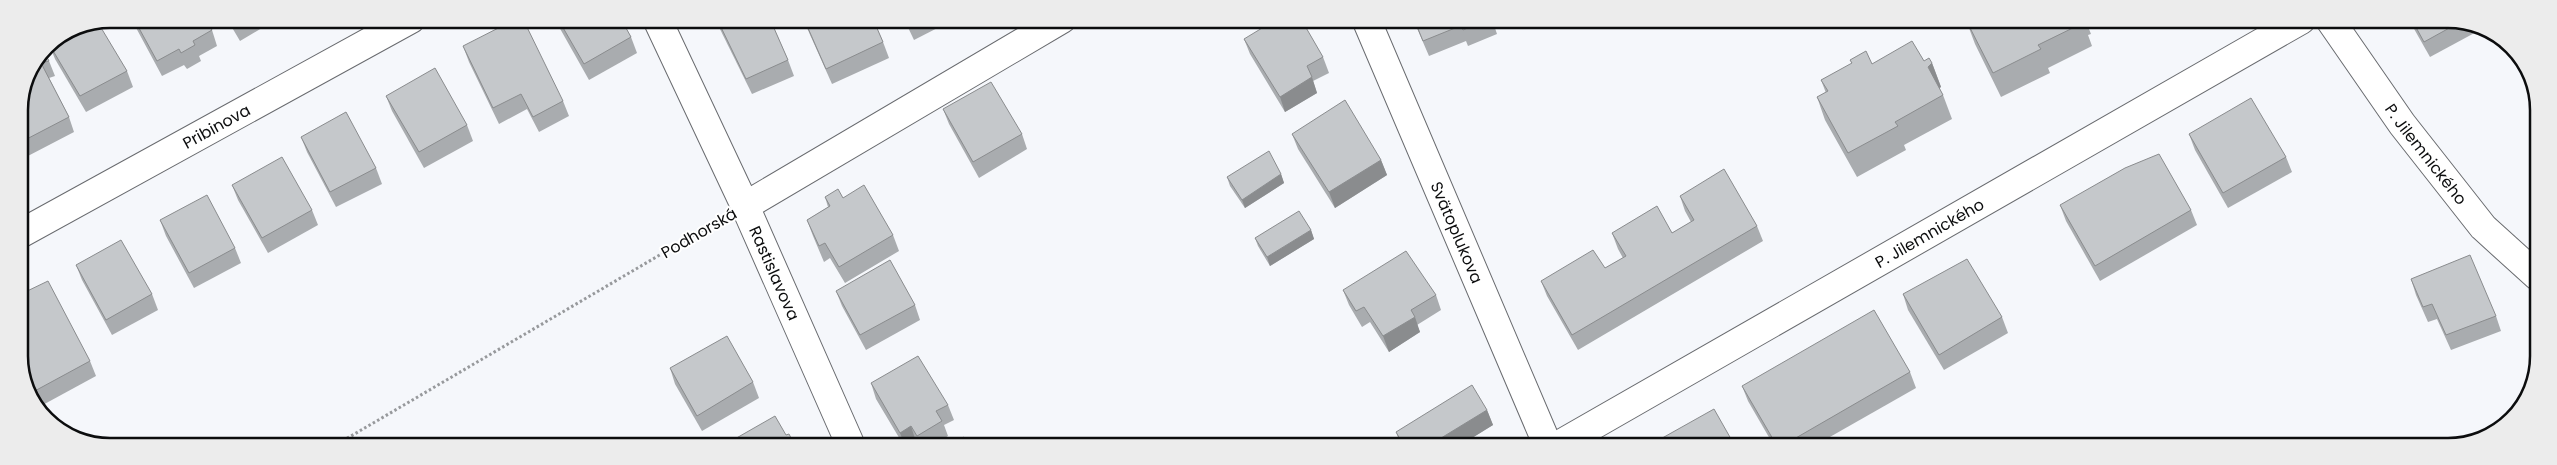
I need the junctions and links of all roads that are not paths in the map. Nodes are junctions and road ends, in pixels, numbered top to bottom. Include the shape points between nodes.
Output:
1 (395, 28) edge
2 (661, 28) edge
3 (1047, 28) edge
4 (1370, 28) edge
5 (2287, 28) edge
6 (2336, 28) edge
7 (745, 206) junction
8 (28, 230) edge
9 (2530, 270) edge
10 (847, 438) edge
11 (1545, 438) edge
12 (1571, 438) edge

1 - 8 street, Pribinova
2 - 7 street, Rastislavova
3 - 7 street, Podhorská
4 - 11 street, Svätoplukova
5 - 12 street, P. Jilemnického
6 - 9 street, P. Jilemnického via 2402,124 2483,227
7 - 10 street, Rastislavova

